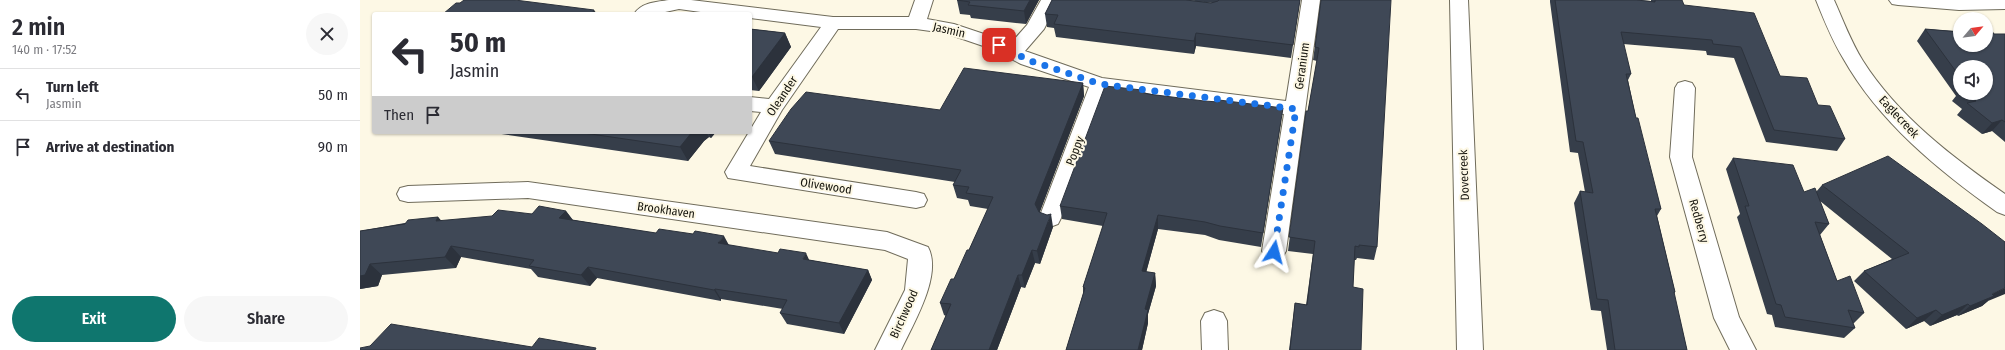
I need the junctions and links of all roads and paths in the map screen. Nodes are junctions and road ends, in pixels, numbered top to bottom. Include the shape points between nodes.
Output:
1 (924, 0) edge
2 (1050, 0) edge
3 (1311, 0) edge
4 (1459, 0) edge
5 (1825, 0) edge
6 (1898, 0) edge
7 (796, 1) dead end
8 (2005, 4) edge
9 (646, 12) edge
10 (745, 12) edge
11 (752, 13) edge
12 (786, 17) junction
13 (833, 23) junction
14 (916, 23) junction
15 (1012, 52) junction
16 (1100, 84) junction
17 (1685, 88) dead end
18 (752, 104) edge
19 (774, 107) junction
20 (1296, 109) junction
21 (736, 172) joint
22 (408, 194) dead end
23 (916, 200) dead end
24 (2005, 206) edge
25 (1050, 218) edge
26 (1274, 252) dead end
27 (920, 254) joint
28 (1214, 321) dead end
29 (888, 350) edge
30 (1215, 350) edge
31 (1470, 350) edge
32 (1743, 350) edge

1 - 14 street
2 - 15 street via 1037,27 1024,43
3 - 20 street, Geranium
4 - 31 street, Dovecreek
5 - 24 street, Eaglecreek via 1856,65 1879,96 1936,154
6 - 8 street via 1959,5
7 - 12 street
9 - 10 street, Jasmin via 653,8 679,4
11 - 12 street, Jasmin
12 - 13 street, Jasmin
13 - 14 street, Jasmin
13 - 19 street, Oleander
14 - 15 street, Jasmin via 947,28
15 - 16 street, Jasmin via 1028,60
16 - 20 street, Jasmin
16 - 25 street, Poppy
17 - 32 street, Redberry via 1681,157 1727,318
18 - 19 street
19 - 21 street, Oleander
20 - 26 street, Geranium
21 - 23 street, Olivewood
22 - 27 street, Brookhaven via 528,190 888,240
27 - 29 street, Birchwood via 917,290
28 - 30 street

